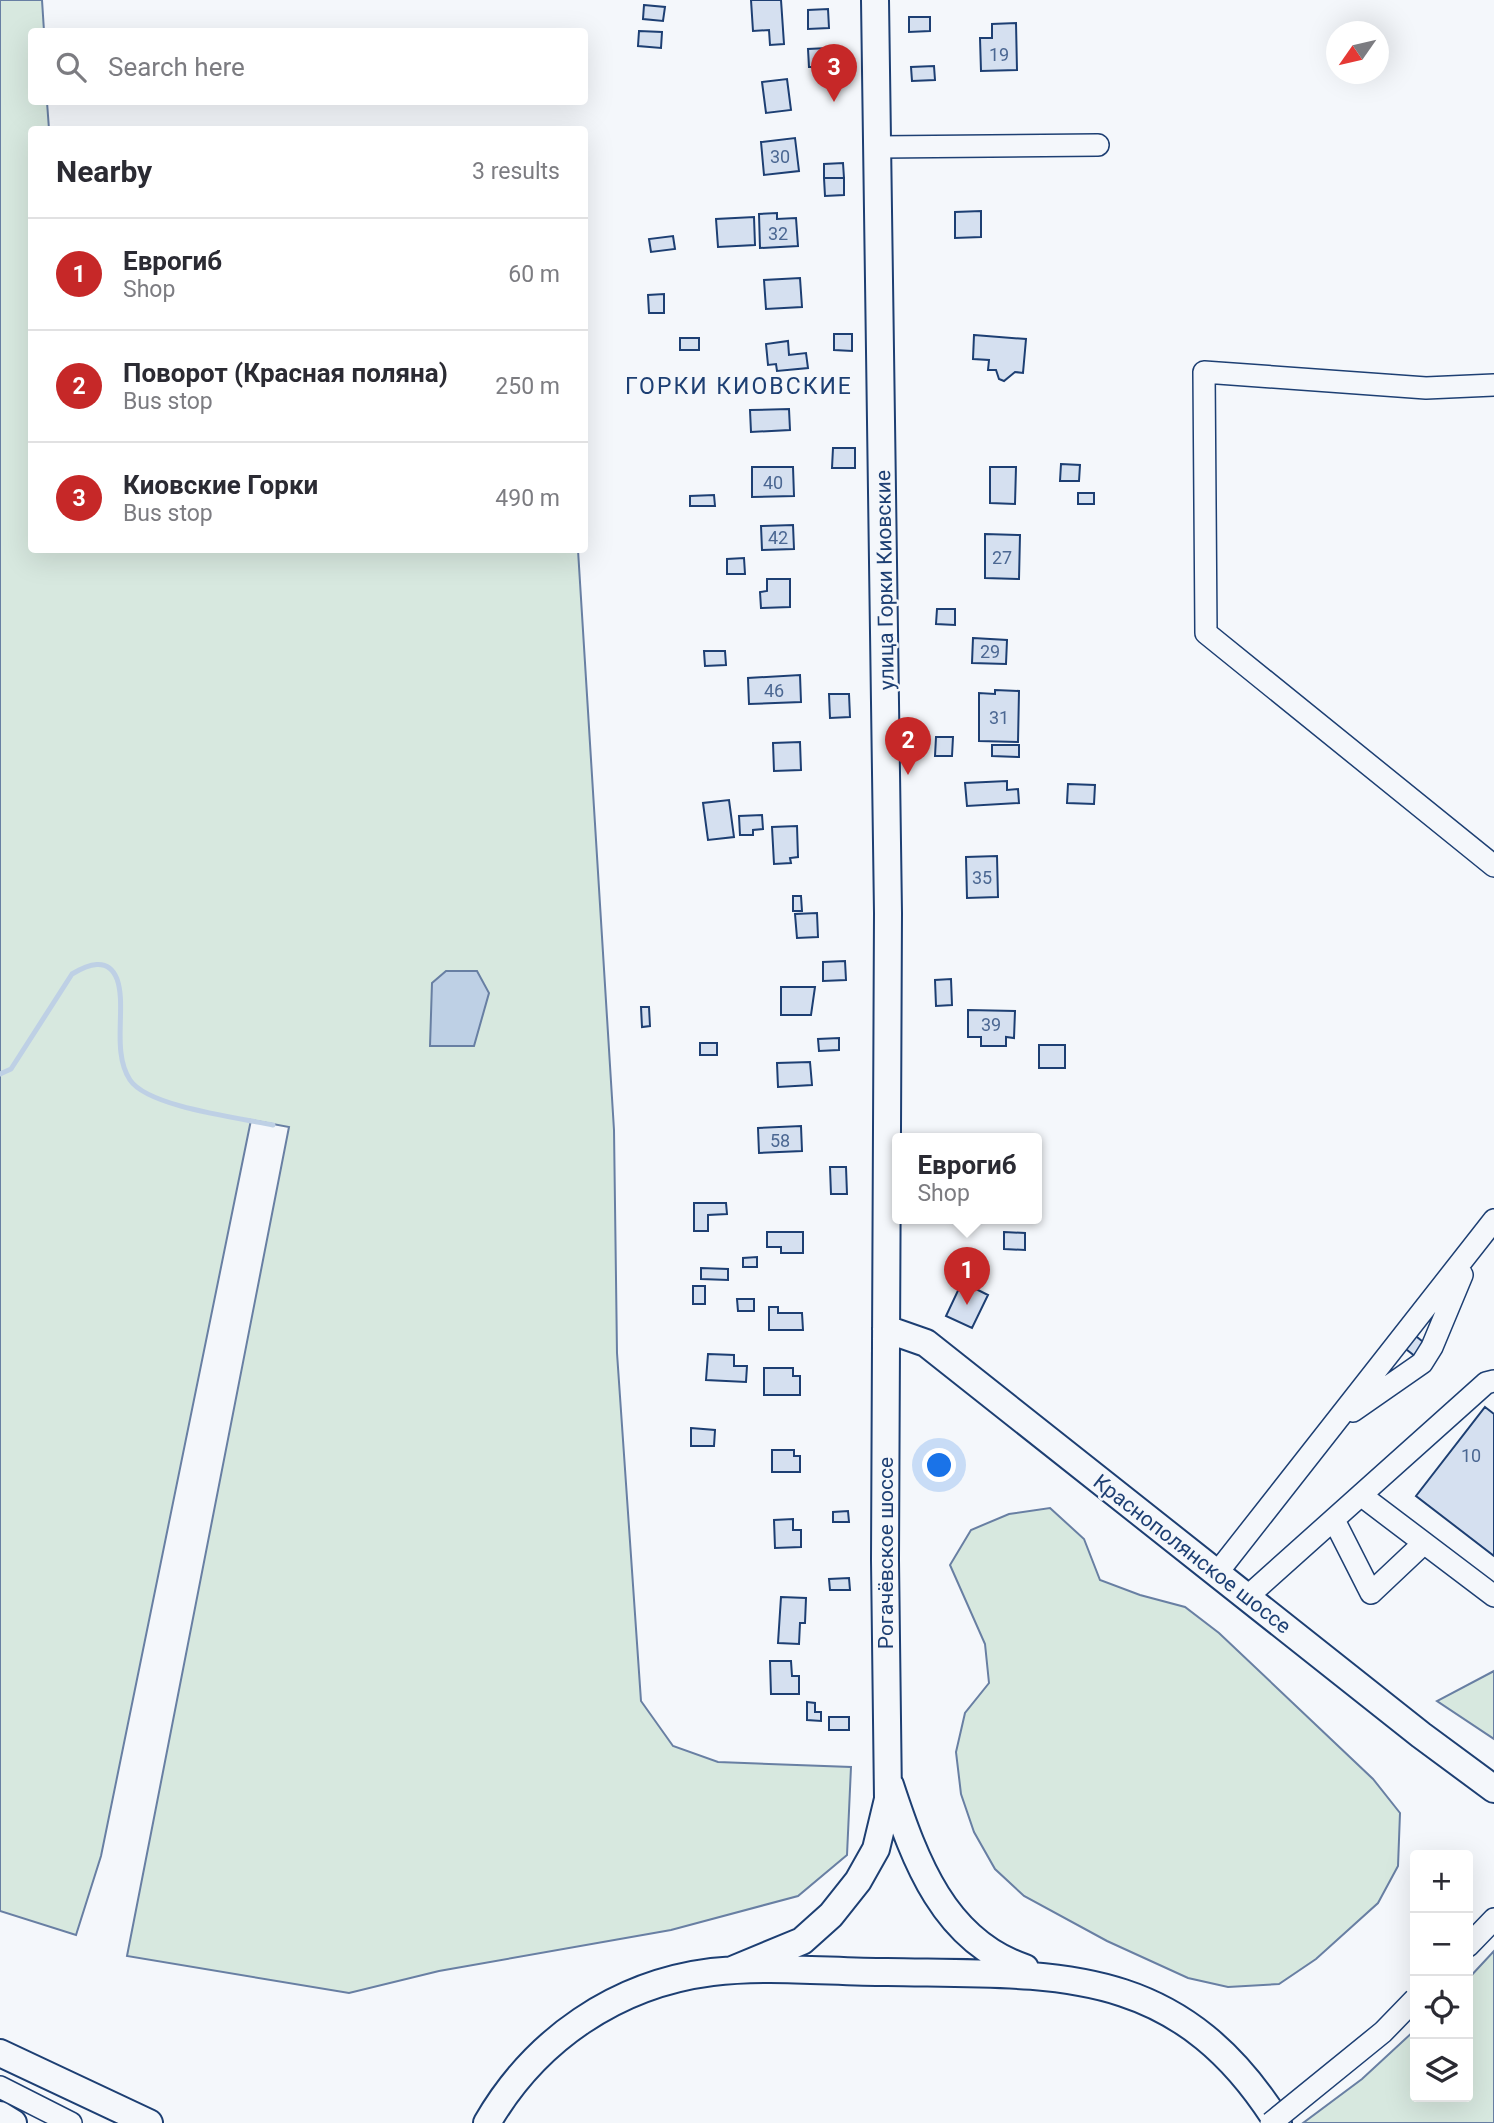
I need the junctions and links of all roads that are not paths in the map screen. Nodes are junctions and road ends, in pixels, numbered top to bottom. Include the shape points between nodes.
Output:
1 (875, 0) edge
2 (1098, 145) dead end
3 (879, 147) junction
4 (1494, 385) edge
5 (1494, 866) edge
6 (1494, 1220) edge
7 (1480, 1238) junction
8 (886, 1329) junction
9 (1494, 1381) edge
10 (1335, 1423) junction
11 (1362, 1496) junction
12 (1334, 1520) junction
13 (1424, 1542) junction
14 (1217, 1573) junction
15 (1494, 1596) edge
16 (1247, 1597) junction
17 (887, 1777) junction
18 (1494, 1788) edge
19 (1494, 1919) edge
20 (1473, 1940) edge
21 (732, 1970) junction
22 (1045, 1975) junction
23 (1410, 2004) edge
24 (0, 2053) edge
25 (1, 2087) edge
26 (0, 2115) edge
27 (488, 2117) edge
28 (13, 2123) edge
29 (71, 2123) edge
30 (149, 2123) edge
31 (1270, 2123) edge
32 (1278, 2123) edge

1 - 3 main road, улица Горки Киовские
2 - 3 street
3 - 8 main road, улица Горки Киовские via 888,913
4 - 5 street via 1426,388 1203,372 1206,634
6 - 7 street
7 - 10 street
7 - 10 street via 1422,1363
8 - 14 main road, Краснополянское шоссе via 926,1343
8 - 17 main road, Рогачёвское шоссе
9 - 11 street via 1486,1383
10 - 14 street
11 - 12 street
11 - 13 street
12 - 13 street via 1371,1593
12 - 16 street
13 - 15 street
14 - 16 main road, Краснополянское шоссе
16 - 18 main road, Краснополянское шоссе
17 - 21 main road, Рогачёвское шоссе via 888,1799 876,1849 831,1915 802,1941
17 - 22 main road, Рогачёвское шоссе via 909,1843 950,1917 1001,1960
19 - 20 street
21 - 22 main road, Рогачёвское шоссе
21 - 27 main road, Рогачёвское шоссе via 656,1984 602,2007 554,2040
22 - 32 main road, Рогачёвское шоссе via 1111,1988 1182,2021 1247,2078
23 - 31 street, bridge via 1383,2032
24 - 30 main road
25 - 29 street
26 - 28 main road

